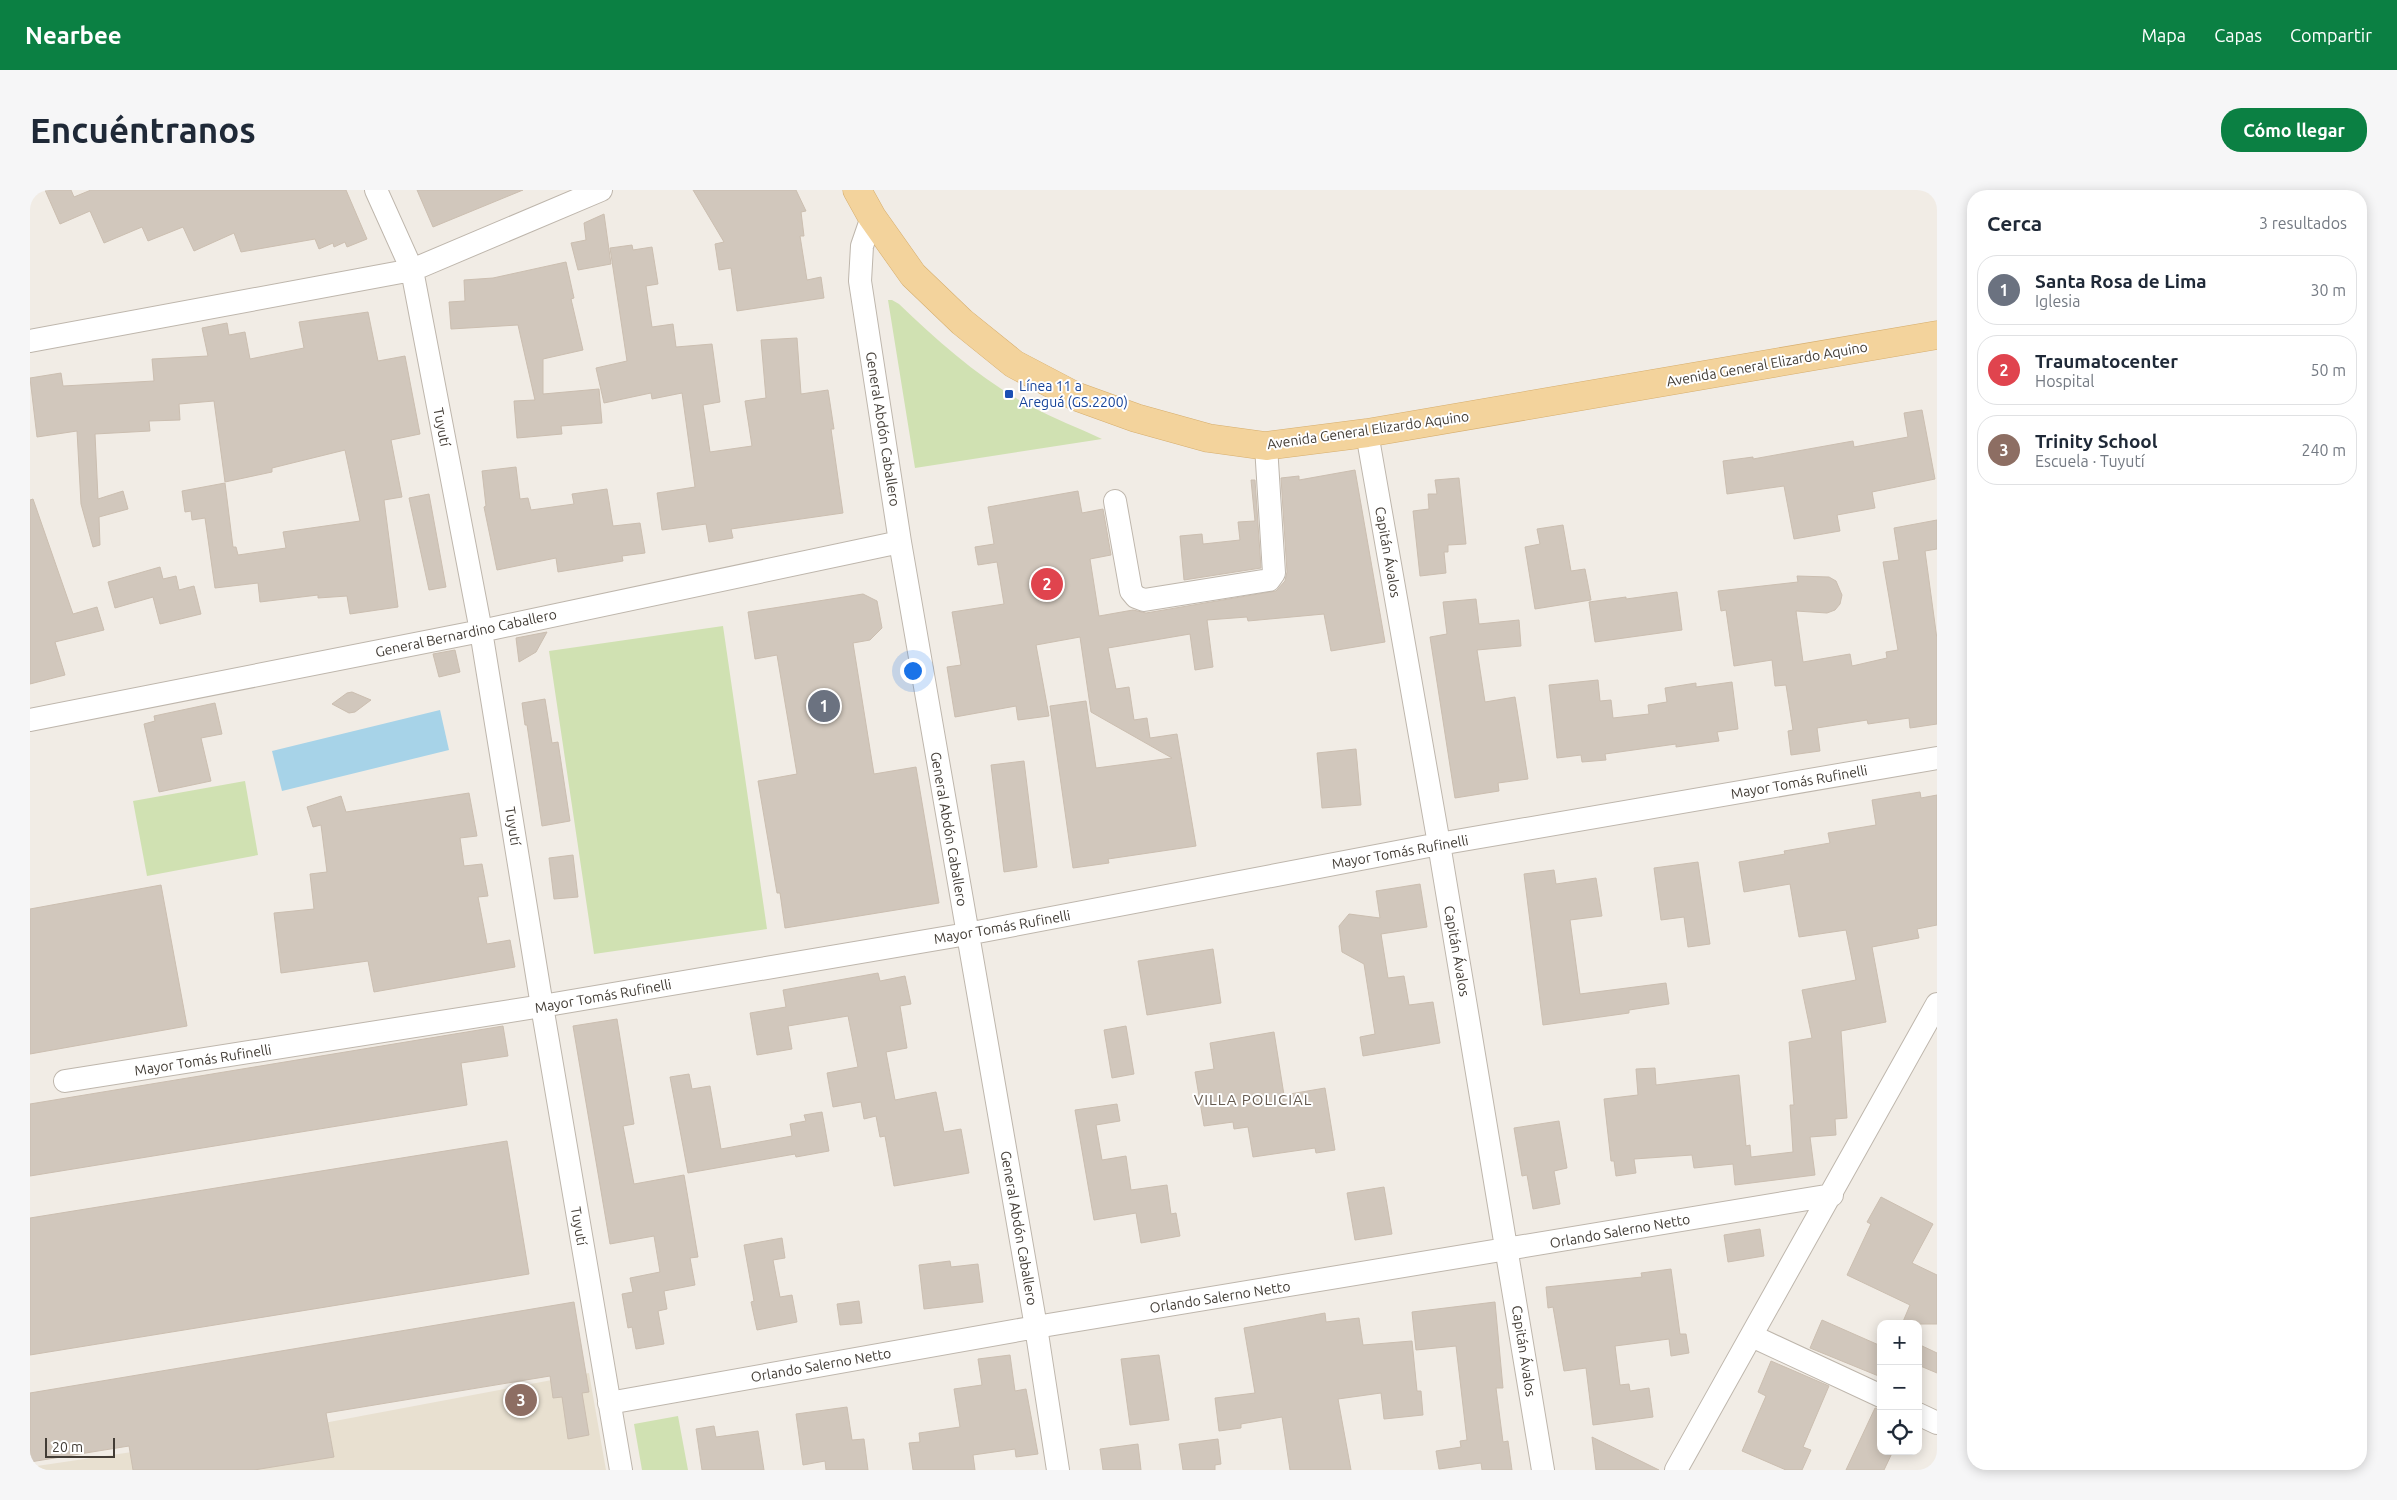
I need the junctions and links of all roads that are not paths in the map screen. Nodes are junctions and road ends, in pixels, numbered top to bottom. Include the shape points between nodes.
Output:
1 (376, 190) edge
2 (601, 190) edge
3 (857, 190) edge
4 (872, 217) junction
5 (412, 270) junction
6 (1937, 335) edge
7 (30, 341) edge
8 (1368, 433) junction
9 (1266, 446) junction
10 (1115, 501) dead end
11 (900, 542) junction
12 (481, 631) junction
13 (30, 720) edge
14 (1937, 758) edge
15 (1439, 844) junction
16 (967, 934) junction
17 (1937, 1004) edge
18 (542, 1006) junction
19 (65, 1082) dead end
20 (1832, 1195) junction
21 (1507, 1250) junction
22 (1036, 1327) junction
23 (1752, 1336) junction
24 (1877, 1394) edge
25 (609, 1402) junction
26 (1922, 1416) edge
27 (1937, 1423) edge
28 (621, 1470) edge
29 (1058, 1470) edge
30 (1543, 1470) edge
31 (1676, 1470) edge

1 - 5 street, Tuyutí
2 - 5 street
3 - 4 main road, Avenida General Elizardo Aquino
4 - 9 main road, Avenida General Elizardo Aquino via 912,275 962,322 1014,364 1074,396 1136,418 1208,438
4 - 11 street, General Abdón Caballero via 862,246 860,281
5 - 7 street
5 - 12 street, Tuyutí
6 - 8 main road, Avenida General Elizardo Aquino
8 - 9 main road, Avenida General Elizardo Aquino
8 - 15 street, Capitán Ávalos
9 - 10 street via 1274,573 1269,580 1139,599 1131,591
11 - 12 street, General Bernardino Caballero
11 - 16 street, General Abdón Caballero
12 - 13 street, General Bernardino Caballero
12 - 18 street, Tuyutí
14 - 15 street, Mayor Tomás Rufinelli
15 - 16 street, Mayor Tomás Rufinelli
15 - 21 street, Capitán Ávalos
16 - 18 street, Mayor Tomás Rufinelli
16 - 22 street, General Abdón Caballero
17 - 20 street
18 - 19 street, Mayor Tomás Rufinelli
18 - 25 street, Tuyutí
20 - 21 street, Orlando Salerno Netto
20 - 23 street
21 - 22 street, Orlando Salerno Netto
21 - 30 street, Capitán Ávalos
22 - 25 street, Orlando Salerno Netto
22 - 29 street, General Abdón Caballero
23 - 24 street
23 - 31 street
25 - 28 street, Tuyutí
26 - 27 street

